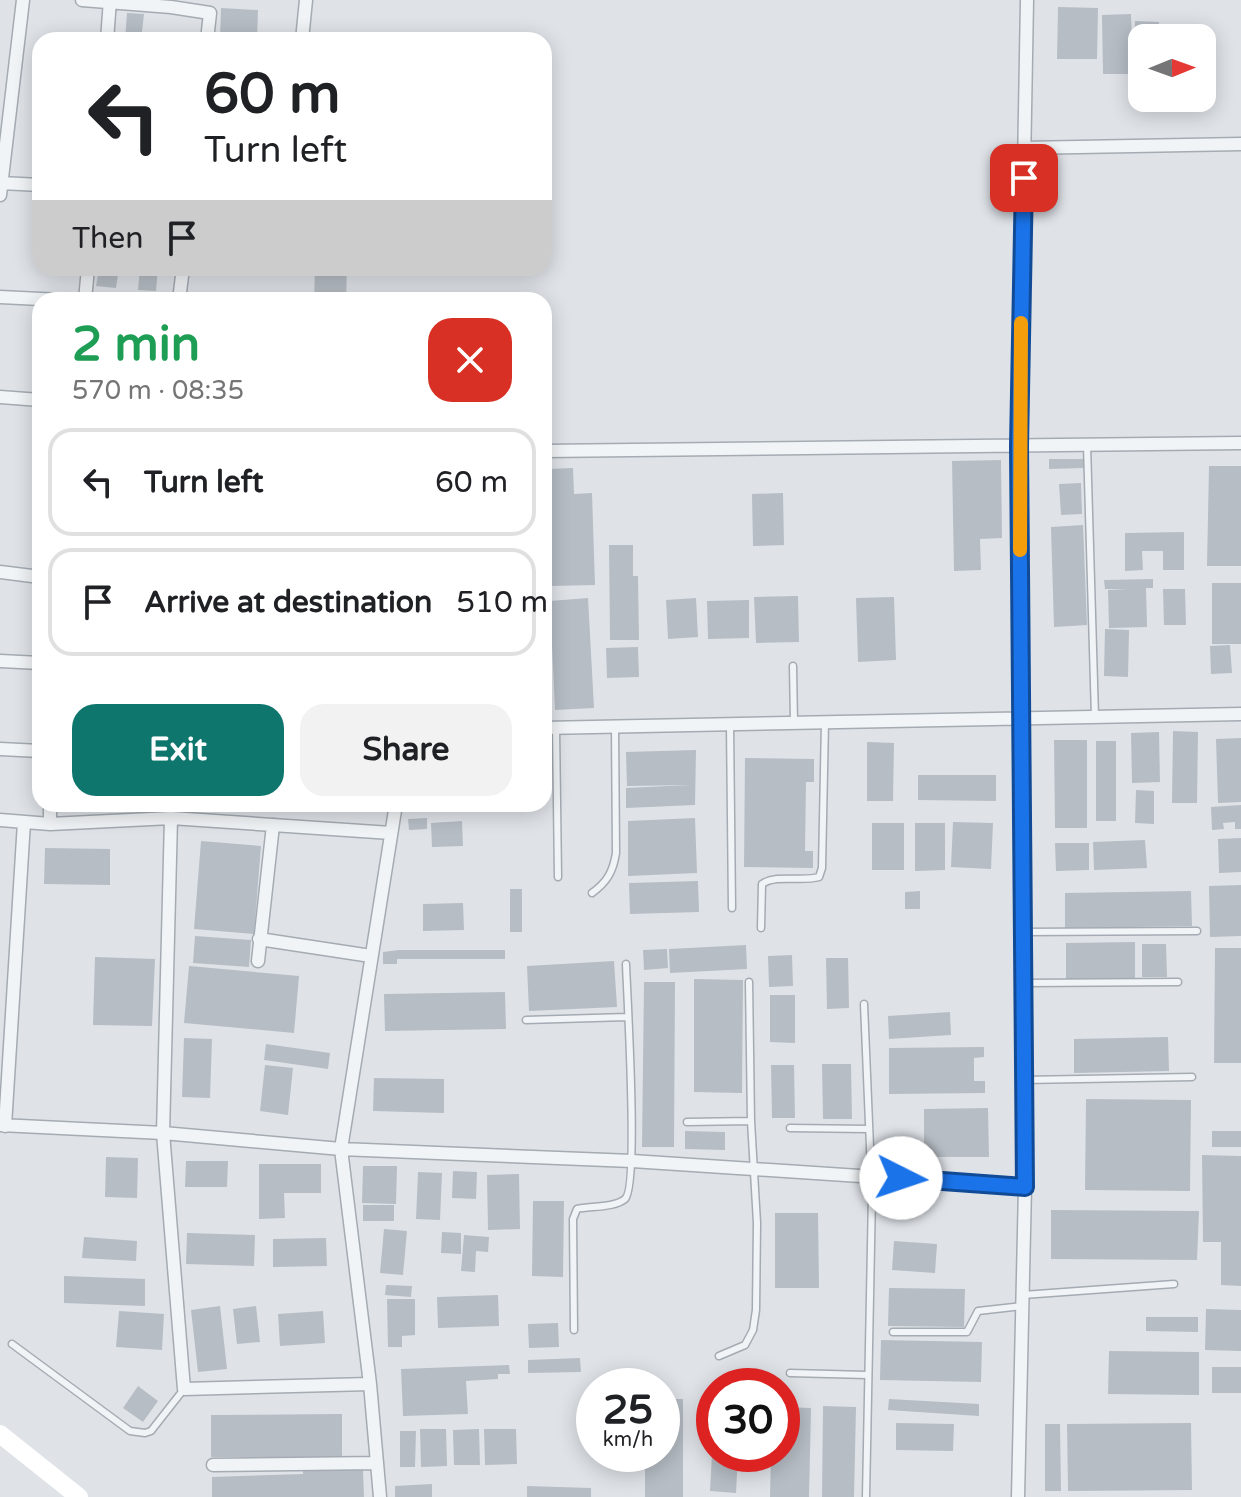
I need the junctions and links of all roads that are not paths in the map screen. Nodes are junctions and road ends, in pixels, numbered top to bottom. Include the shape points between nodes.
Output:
1 (23, 0) edge
2 (82, 0) edge
3 (306, 0) edge
4 (1027, 0) edge
5 (110, 1) edge
6 (211, 6) edge
7 (108, 32) edge
8 (208, 32) edge
9 (303, 32) edge
10 (1241, 144) edge
11 (1024, 148) junction
12 (32, 186) edge
13 (1, 189) edge
14 (0, 297) edge
15 (32, 299) edge
16 (0, 397) edge
17 (32, 399) edge
18 (1241, 443) edge
19 (1087, 445) junction
20 (1019, 446) junction
21 (552, 451) edge
22 (0, 572) edge
23 (32, 576) edge
24 (0, 661) edge
25 (32, 663) edge
26 (793, 666) dead end
27 (1241, 714) edge
28 (1095, 717) junction
29 (1022, 718) junction
30 (825, 722) junction
31 (794, 723) junction
32 (730, 724) junction
33 (615, 727) junction
34 (552, 728) edge
35 (0, 749) edge
36 (32, 751) edge
37 (552, 765) edge
38 (50, 812) edge
39 (137, 812) edge
40 (395, 812) edge
41 (137, 818) junction
42 (171, 818) junction
43 (0, 820) edge
44 (24, 822) junction
45 (50, 824) junction
46 (273, 825) junction
47 (391, 833) junction
48 (558, 877) dead end
49 (592, 893) dead end
50 (732, 908) dead end
51 (761, 928) dead end
52 (1197, 931) dead end
53 (1023, 932) junction
54 (259, 939) junction
55 (371, 956) junction
56 (258, 961) dead end
57 (626, 964) dead end
58 (749, 982) dead end
59 (1178, 982) dead end
60 (1024, 983) junction
61 (864, 1004) dead end
62 (627, 1017) junction
63 (526, 1020) dead end
64 (1192, 1077) dead end
65 (1024, 1080) junction
66 (751, 1121) junction
67 (687, 1122) dead end
68 (3, 1126) edge
69 (790, 1128) dead end
70 (868, 1129) junction
71 (163, 1133) junction
72 (341, 1149) junction
73 (632, 1161) junction
74 (754, 1171) junction
75 (870, 1176) junction
76 (1025, 1187) junction
77 (1174, 1284) dead end
78 (1022, 1301) junction
79 (574, 1330) dead end
80 (893, 1332) dead end
81 (12, 1344) dead end
82 (719, 1356) dead end
83 (800, 1373) edge
84 (867, 1375) junction
85 (370, 1384) junction
86 (184, 1389) junction
87 (0, 1434) edge
88 (377, 1463) junction
89 (213, 1465) dead end
90 (79, 1497) edge
91 (380, 1497) edge
92 (866, 1497) edge
93 (1018, 1497) edge

1 - 13 street
2 - 5 street
3 - 9 street
4 - 11 street
5 - 6 street
5 - 7 street
6 - 8 street
10 - 11 street
11 - 20 street
12 - 13 street
14 - 15 street
16 - 17 street
18 - 19 street
19 - 20 street
19 - 28 lane
20 - 21 street
20 - 29 street
22 - 23 street
24 - 25 street
26 - 31 lane
27 - 28 street
28 - 29 street
29 - 30 street
29 - 53 street
30 - 31 street
30 - 51 lane via 822,868 819,877 808,880 762,884
31 - 32 street
32 - 33 street
32 - 50 lane
33 - 34 street
33 - 49 lane via 616,853 613,871
35 - 36 street
37 - 48 lane
38 - 45 street
39 - 41 street
40 - 47 street
41 - 42 street
41 - 45 street
42 - 46 street
42 - 71 street
43 - 44 street
44 - 45 street
44 - 68 street
46 - 47 street
46 - 54 street
47 - 55 street
52 - 53 lane
53 - 60 street
54 - 55 street
54 - 56 street
55 - 72 street
57 - 62 lane
58 - 66 lane
59 - 60 lane
60 - 65 street
61 - 70 lane
62 - 63 lane
62 - 73 lane
64 - 65 lane
65 - 76 street
66 - 67 lane
66 - 74 lane
68 - 71 street
69 - 70 lane
70 - 75 lane
71 - 72 street
71 - 86 street
72 - 73 street
72 - 85 street
73 - 74 street
73 - 79 lane via 630,1192 624,1200 577,1209 573,1219
74 - 75 street
74 - 82 lane via 753,1330 745,1345
75 - 76 street
75 - 84 lane
76 - 78 street
77 - 78 lane
78 - 80 lane via 978,1311 967,1332
78 - 93 street
81 - 86 lane via 130,1431 151,1431
83 - 84 lane
84 - 92 lane
85 - 86 street
85 - 88 street
87 - 90 street
88 - 89 street
88 - 91 street

